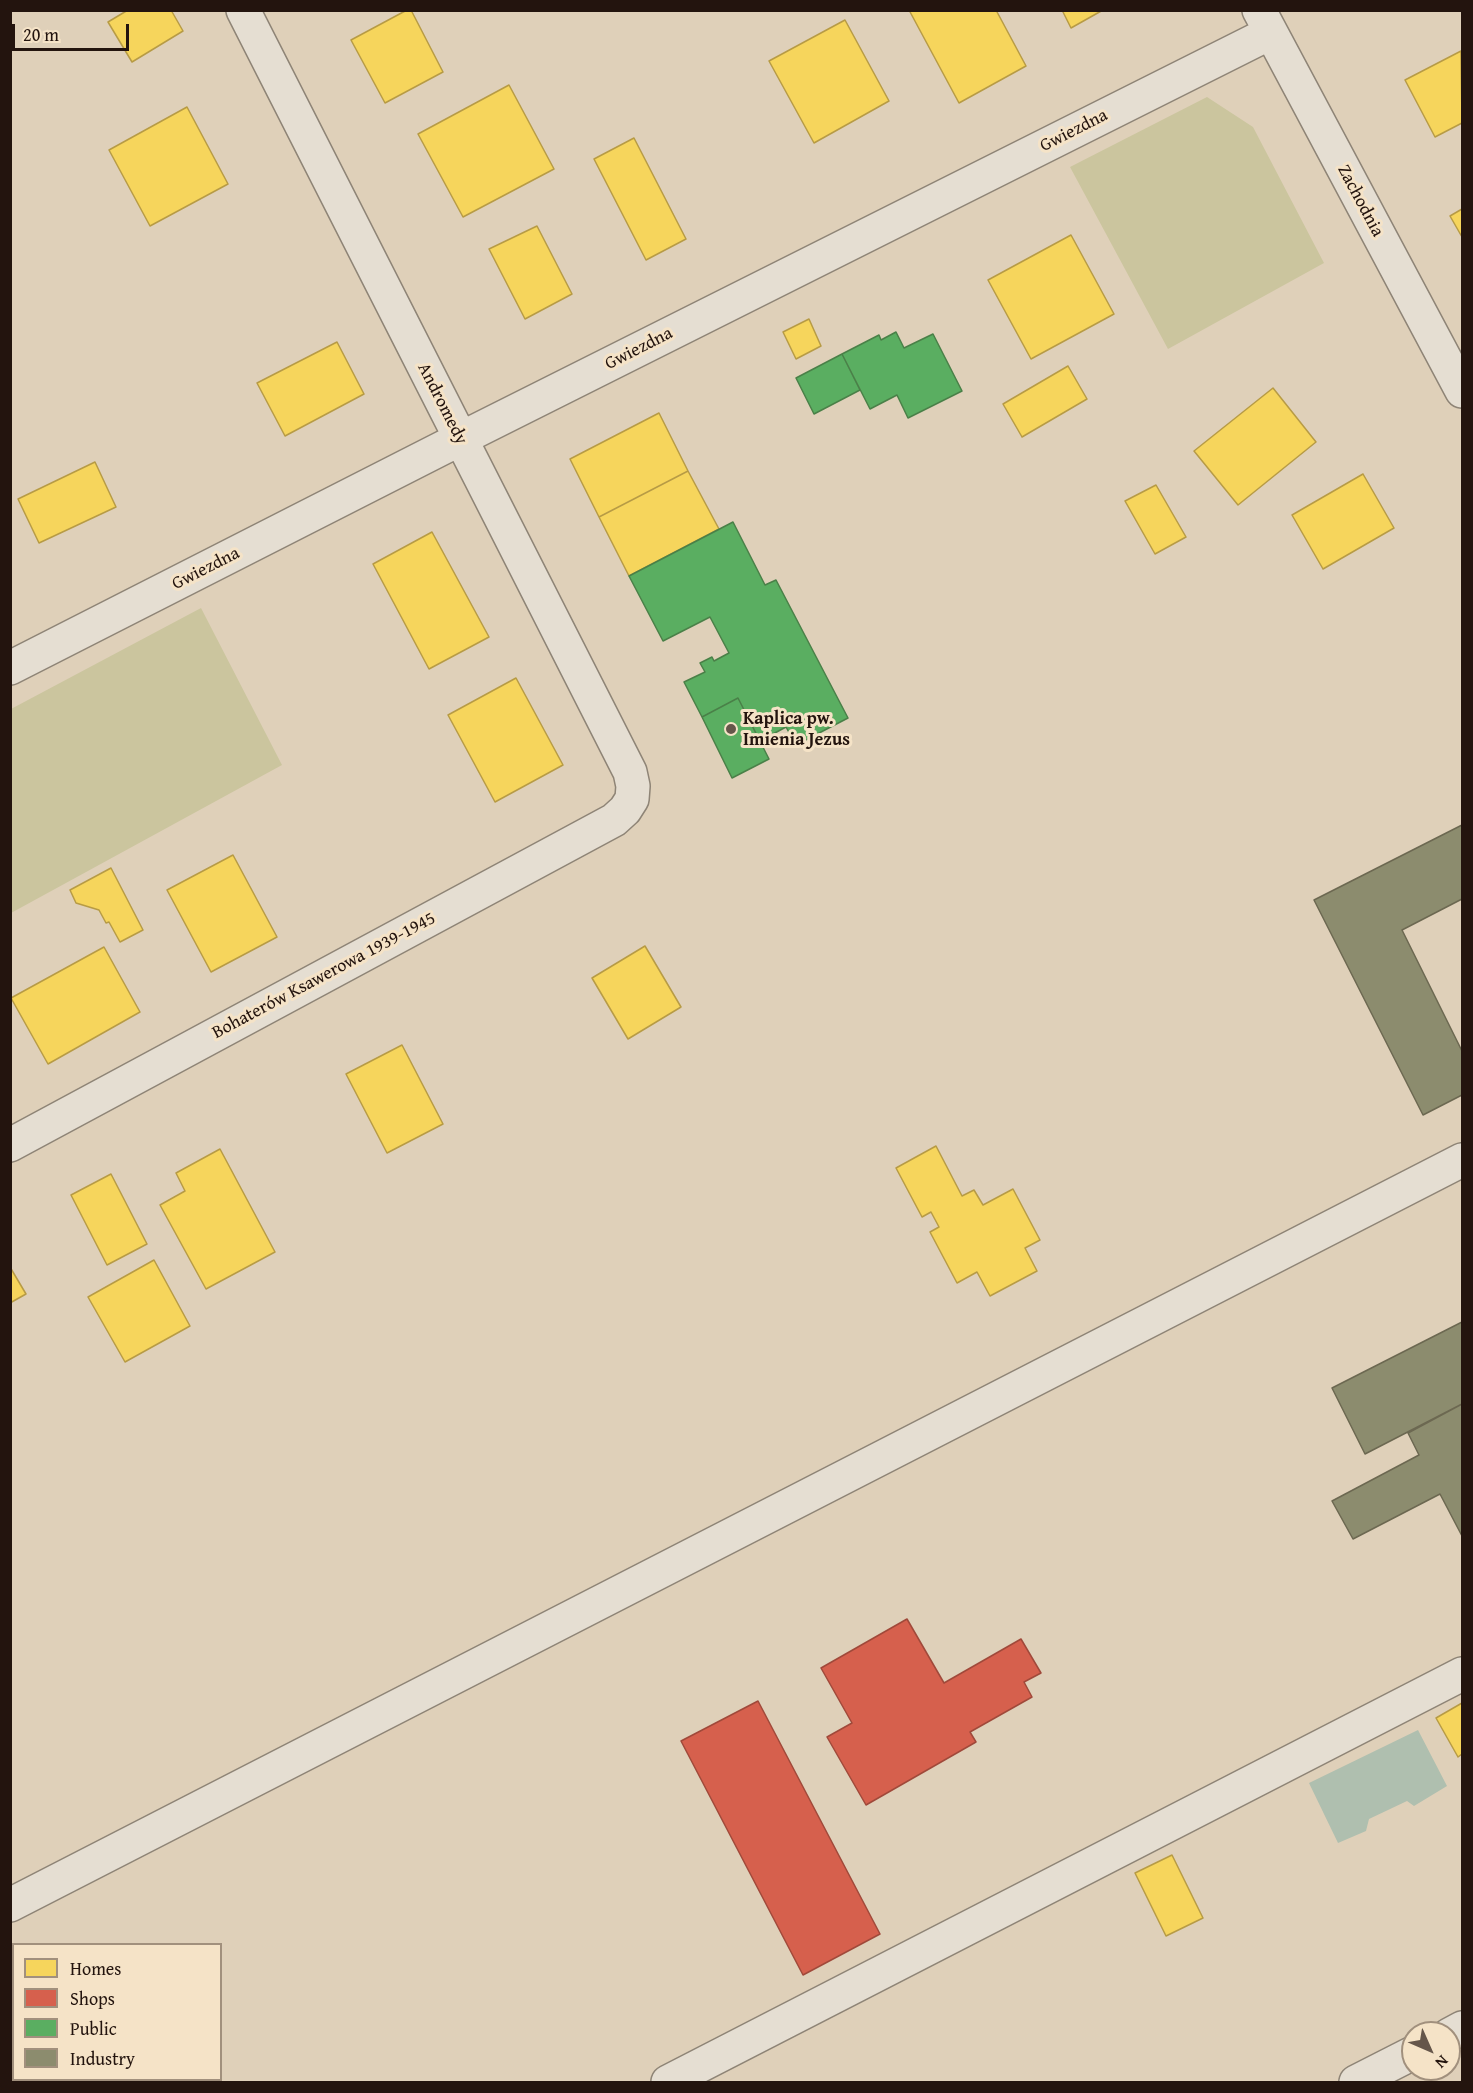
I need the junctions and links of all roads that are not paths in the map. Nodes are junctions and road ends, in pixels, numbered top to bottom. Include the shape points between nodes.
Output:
1 (243, 10) edge
2 (1264, 22) edge
3 (1462, 392) edge
4 (460, 439) junction
5 (10, 668) edge
6 (632, 799) joint
7 (10, 1145) edge
8 (1462, 1160) edge
9 (1462, 1674) edge
10 (10, 1905) edge
11 (1401, 2059) edge
12 (668, 2082) edge
13 (1356, 2082) edge

1 - 4 street, Andromedy
2 - 3 street, Zachodnia
2 - 4 street, Gwiezdna
4 - 5 street, Gwiezdna
4 - 6 street, Andromedy via 630,772
6 - 7 street, Bohaterów Ksawerowa 1939-1945 via 614,820
8 - 10 street
9 - 12 street
11 - 13 street

